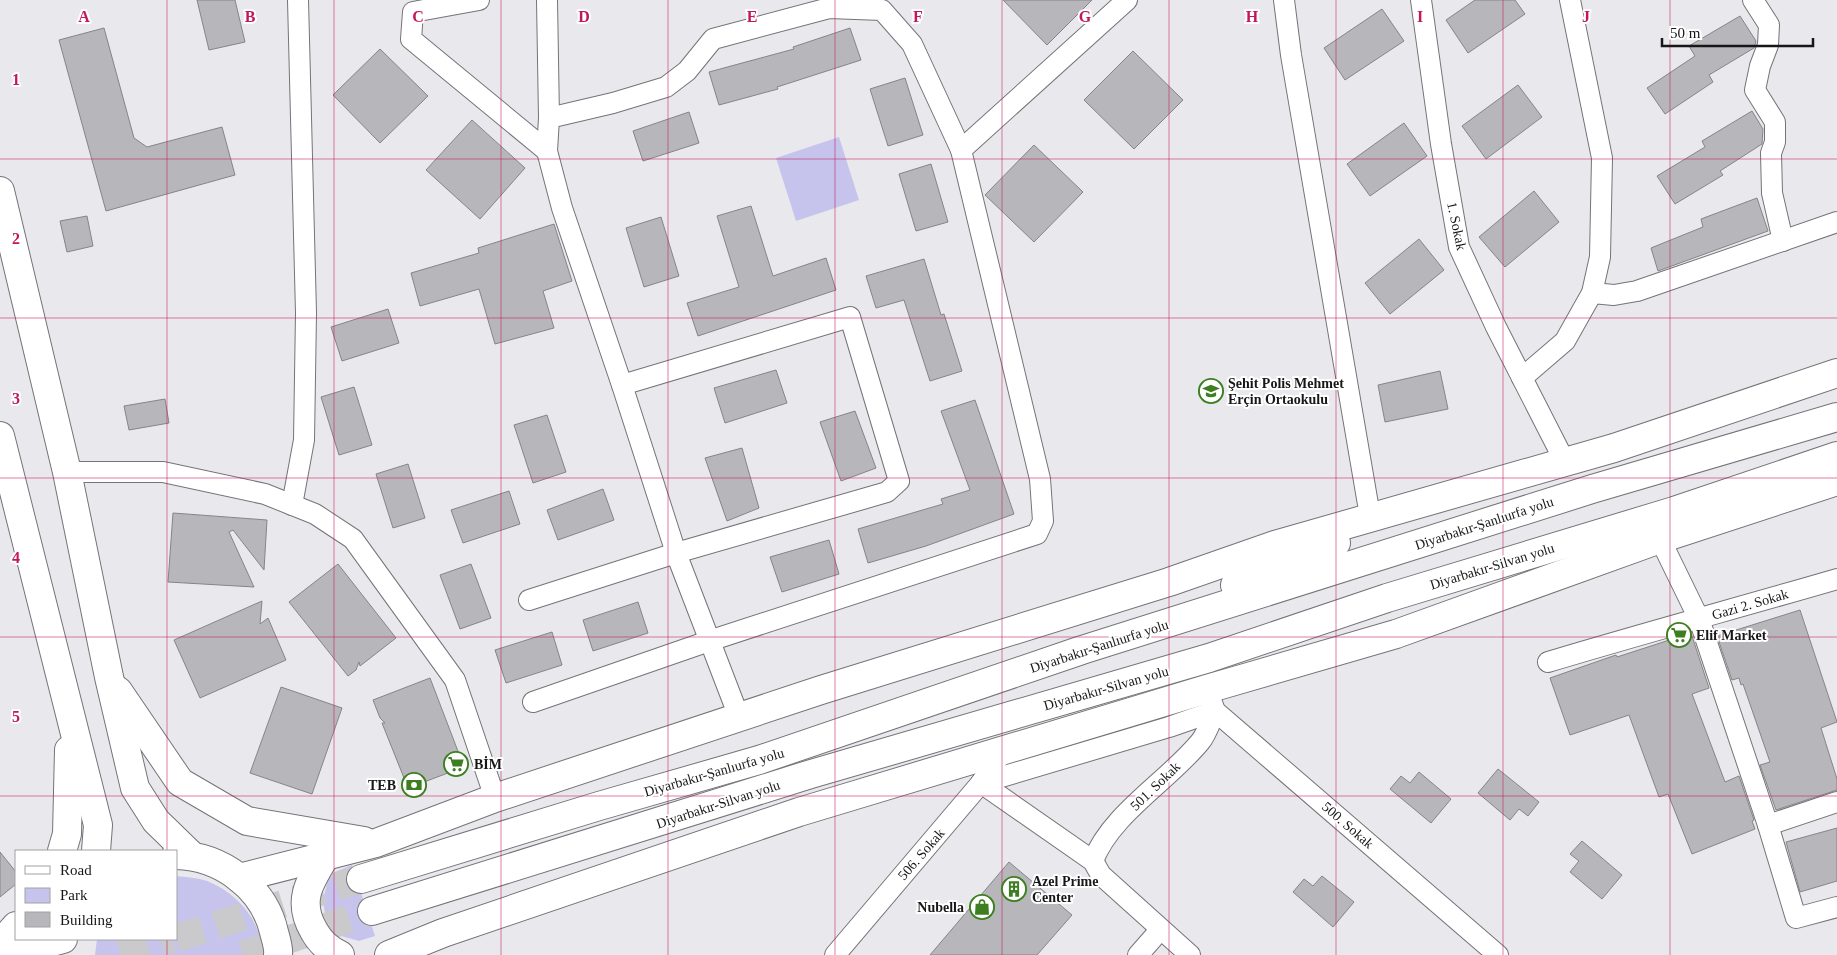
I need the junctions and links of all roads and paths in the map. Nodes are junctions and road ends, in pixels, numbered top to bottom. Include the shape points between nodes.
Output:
1 (298, 0) edge
2 (479, 0) edge
3 (547, 0) edge
4 (1128, 0) edge
5 (1284, 0) edge
6 (1421, 0) edge
7 (1570, 0) edge
8 (1753, 0) edge
9 (549, 118) junction
10 (961, 150) junction
11 (547, 151) junction
12 (0, 191) edge
13 (1837, 222) edge
14 (1783, 241) junction
15 (1592, 293) junction
16 (1837, 373) edge
17 (1522, 378) junction
18 (622, 385) junction
19 (1837, 417) edge
20 (0, 436) edge
21 (1837, 456) edge
22 (1565, 462) junction
23 (67, 472) junction
24 (1837, 481) edge
25 (1453, 493) junction
26 (292, 505) junction
27 (1370, 516) junction
28 (1660, 539) junction
29 (676, 554) junction
30 (1837, 579) edge
31 (1537, 583) junction
32 (529, 600) dead end
33 (1699, 619) junction
34 (709, 641) junction
35 (1082, 650) junction
36 (1209, 658) junction
37 (1548, 662) dead end
38 (109, 678) junction
39 (1211, 700) junction
40 (67, 701) junction
41 (533, 702) dead end
42 (739, 717) junction
43 (1003, 750) junction
44 (980, 783) junction
45 (495, 798) junction
46 (1837, 802) edge
47 (1768, 825) junction
48 (376, 843) junction
49 (62, 850) edge
50 (96, 850) edge
51 (184, 855) edge
52 (326, 855) junction
53 (1093, 862) junction
54 (238, 878) junction
55 (361, 879) tunnel mouth
56 (1837, 907) edge
57 (372, 911) tunnel mouth
58 (15, 927) edge
59 (1160, 930) junction
60 (443, 932) junction
61 (59, 940) edge
62 (72, 940) edge
63 (0, 944) edge
64 (3, 955) edge
65 (70, 955) edge
66 (278, 955) edge
67 (340, 955) edge
68 (389, 955) edge
69 (418, 955) edge
70 (835, 955) edge
71 (1138, 955) edge
72 (1190, 955) edge
73 (1498, 955) edge

1 - 26 street via 306,313 304,440
2 - 11 street via 413,12 411,39
3 - 9 street
4 - 10 street
5 - 27 street
6 - 17 street, 1. Sokak via 1441,144 1460,247
7 - 15 street via 1602,158 1600,258
8 - 14 street via 1769,25 1768,45 1756,90 1775,122 1775,142 1771,153 1772,193
9 - 10 street via 666,86 687,71 713,39 830,8 882,10 912,44
9 - 11 street
10 - 34 street via 1040,479 1043,521 1036,534
11 - 18 street via 562,208
12 - 23 highway
13 - 14 street
14 - 15 street via 1636,291 1614,295
15 - 17 street via 1565,341
16 - 22 highway
17 - 22 street, 1. Sokak
18 - 29 street
18 - 29 street via 850,317 899,481 886,492
19 - 35 highway, Diyarbakır-Şanlıurfa yolu via 1592,489
20 - 40 highway
21 - 36 highway, Diyarbakır-Silvan yolu via 1674,511 1387,598
22 - 25 highway
23 - 26 street via 163,472 265,494
23 - 38 highway
24 - 28 highway
25 - 27 highway
25 - 35 highway
26 - 45 street via 315,514 354,539 455,680
27 - 42 highway
28 - 31 highway
28 - 33 street
29 - 32 street
29 - 34 street
30 - 33 street, Gazi 2. Sokak
31 - 36 highway
31 - 39 highway
33 - 37 street, Gazi 2. Sokak
33 - 47 street
34 - 41 street
34 - 42 street
35 - 55 highway, Diyarbakır-Şanlıurfa yolu via 759,760
36 - 57 highway, Diyarbakır-Silvan yolu via 811,774
38 - 48 highway via 180,782 247,821
38 - 51 highway via 135,788 156,821
39 - 43 highway
39 - 44 street via 1169,727
39 - 53 street, 501. Sokak via 1202,741 1126,814 1099,846
39 - 73 street, 500. Sokak
40 - 49 highway via 70,765 67,834
40 - 50 highway via 98,825
42 - 45 highway
43 - 44 street, 506. Sokak
43 - 60 highway via 799,812
44 - 53 street
44 - 70 street, 506. Sokak
45 - 48 highway
46 - 47 street
47 - 56 street via 1796,918
48 - 52 highway
51 - 54 highway via 224,866
52 - 54 highway
52 - 67 highway via 311,879 304,906 319,940
53 - 59 street via 1101,875
54 - 66 highway via 252,888 271,918
58 - 63 highway
59 - 71 street
59 - 72 street
60 - 68 highway
60 - 69 highway
61 - 64 highway
62 - 65 highway

